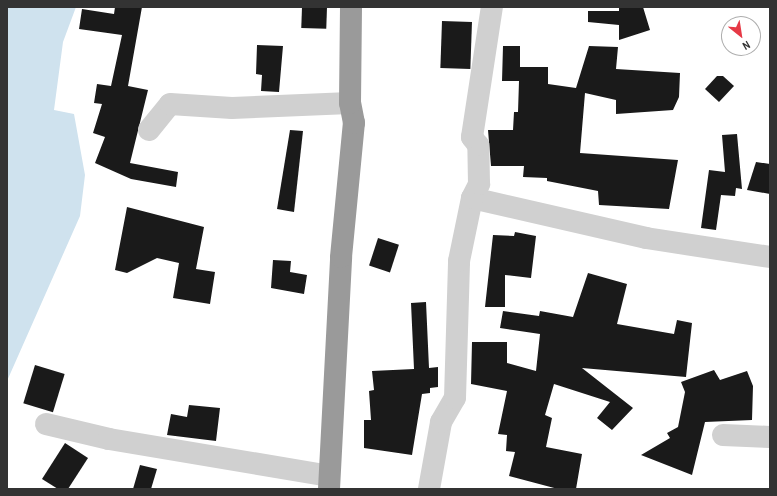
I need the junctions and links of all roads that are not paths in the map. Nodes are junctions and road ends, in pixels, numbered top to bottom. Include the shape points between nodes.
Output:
1 (351, 7) edge
2 (492, 7) edge
3 (350, 103) junction
4 (149, 130) dead end
5 (472, 198) junction
6 (770, 257) edge
7 (46, 424) dead end
8 (723, 435) dead end
9 (770, 437) edge
10 (329, 482) edge
11 (429, 489) edge

1 - 3 highway
2 - 5 street via 472,137 478,145 476,160 480,173
3 - 4 street via 232,108 170,104
3 - 10 highway via 354,123 341,257
5 - 6 street via 646,238
5 - 11 street via 459,261 455,398 441,422
7 - 10 street via 109,439
8 - 9 street

